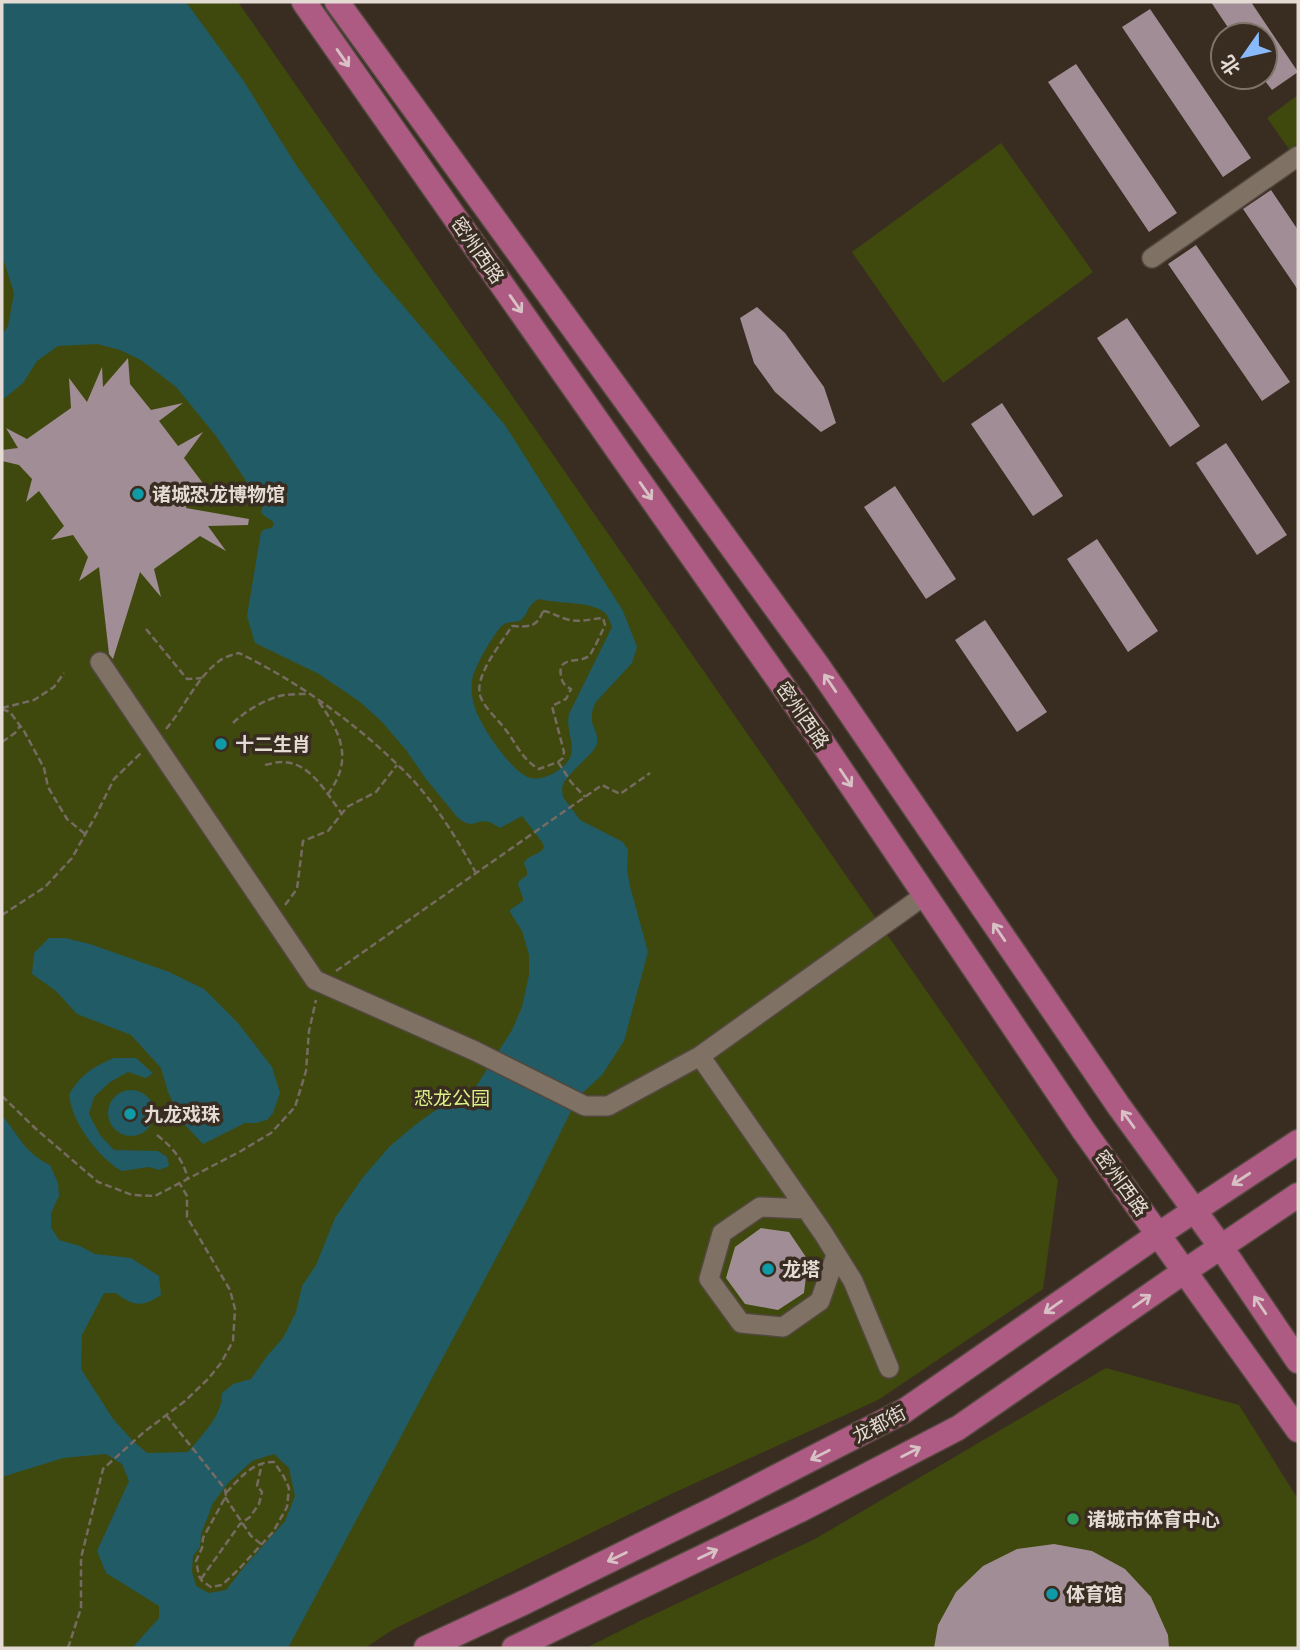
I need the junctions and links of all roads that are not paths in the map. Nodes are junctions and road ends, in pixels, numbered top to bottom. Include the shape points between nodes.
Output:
1 (304, 2) edge
2 (337, 2) edge
3 (1298, 156) edge
4 (1152, 258) dead end
5 (100, 662) dead end
6 (925, 895) junction
7 (700, 1056) junction
8 (1298, 1142) edge
9 (1298, 1195) edge
10 (806, 1209) junction
11 (1195, 1210) junction
12 (1159, 1234) junction
13 (1221, 1247) junction
14 (836, 1255) junction
15 (1185, 1271) junction
16 (1298, 1361) edge
17 (889, 1368) dead end
18 (1298, 1430) edge
19 (426, 1648) edge
20 (514, 1648) edge

1 -> 6 main road, 密州西路
11 -> 2 main road, 密州西路 via 818,666
3 - 4 street
5 - 7 street via 316,981 475,1051 585,1106 608,1106
6 - 7 street
6 - 12 main road, 密州西路
7 - 10 street
8 -> 11 main road, 龙都街
9 - 13 main road, 龙都街
10 - 14 street
10 - 14 street via 760,1207 722,1233 709,1279 740,1323 783,1327 820,1301
11 - 12 main road, 龙都街
11 - 13 main road, 密州西路
12 - 15 main road, 密州西路
12 -> 19 main road, 龙都街 via 904,1411
13 - 15 main road, 龙都街
16 -> 13 main road, 密州西路
14 - 17 street via 853,1281
15 - 18 main road, 密州西路
20 -> 15 main road, 龙都街 via 958,1428

